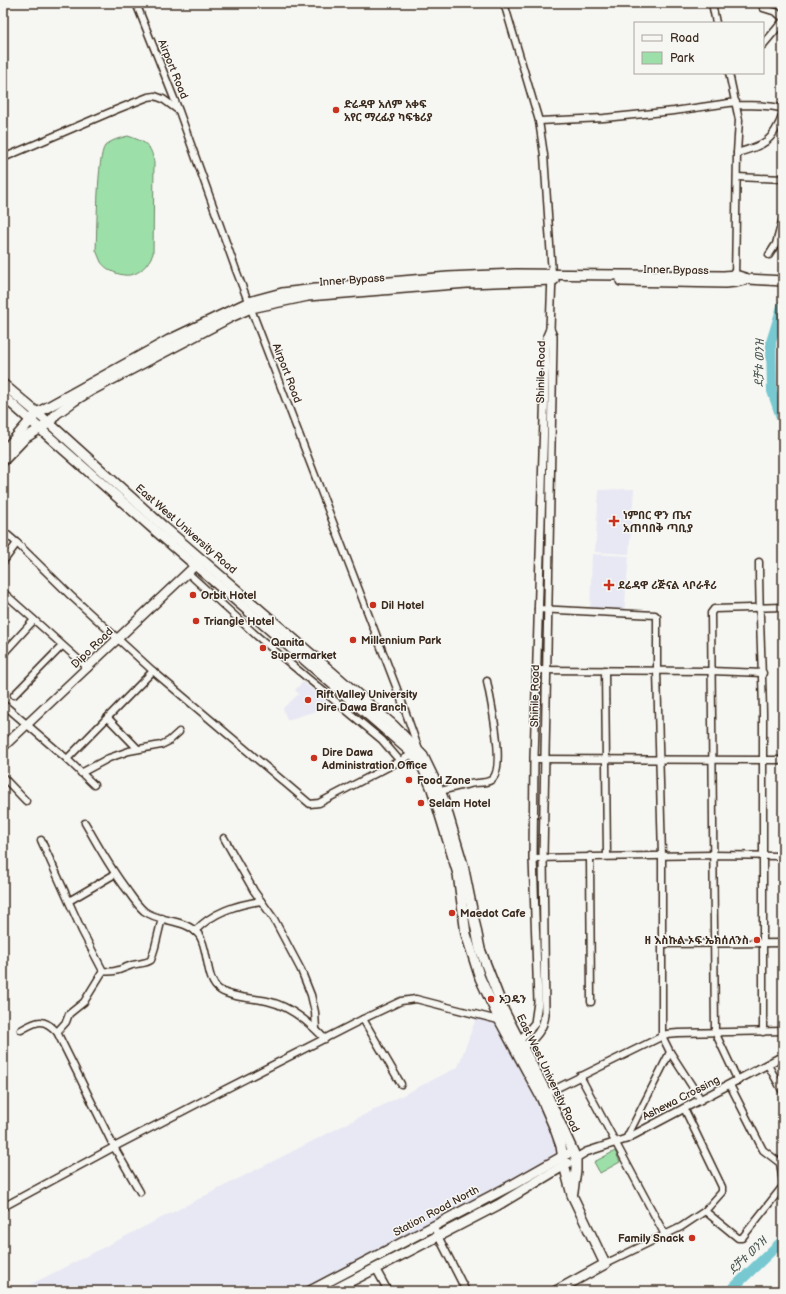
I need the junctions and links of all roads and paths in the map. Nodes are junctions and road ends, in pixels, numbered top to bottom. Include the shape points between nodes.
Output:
1 (136, 3) edge
2 (504, 3) edge
3 (712, 3) edge
4 (763, 8) dead end
5 (783, 18) edge
6 (783, 21) edge
7 (716, 22) edge
8 (764, 44) edge
9 (730, 76) edge
10 (736, 104) junction
11 (783, 109) edge
12 (179, 111) junction
13 (783, 114) edge
14 (539, 121) junction
15 (737, 153) junction
16 (3, 158) edge
17 (737, 177) junction
18 (783, 178) edge
19 (783, 218) edge
20 (769, 255) dead end
21 (552, 277) junction
22 (735, 278) junction
23 (783, 281) edge
24 (250, 305) junction
25 (550, 329) junction
26 (3, 384) edge
27 (3, 396) edge
28 (37, 413) junction
29 (31, 421) junction
30 (49, 423) junction
31 (39, 428) junction
32 (3, 452) edge
33 (3, 461) edge
34 (3, 531) edge
35 (17, 543) junction
36 (3, 562) edge
37 (759, 562) dead end
38 (199, 563) junction
39 (188, 573) junction
40 (3, 592) edge
41 (783, 607) edge
42 (759, 608) junction
43 (538, 609) junction
44 (547, 609) junction
45 (34, 620) junction
46 (118, 638) junction
47 (62, 646) junction
48 (3, 654) edge
49 (88, 668) junction
50 (536, 670) junction
51 (546, 670) junction
52 (605, 670) junction
53 (153, 671) junction
54 (658, 671) junction
55 (711, 671) junction
56 (763, 673) junction
57 (487, 680) dead end
58 (14, 695) dead end
59 (3, 704) edge
60 (108, 718) junction
61 (27, 725) junction
62 (179, 732) dead end
63 (3, 747) edge
64 (138, 749) junction
65 (416, 752) junction
66 (67, 759) junction
67 (534, 759) junction
68 (544, 760) junction
69 (606, 760) junction
70 (660, 760) junction
71 (712, 760) junction
72 (764, 760) junction
73 (783, 760) edge
74 (400, 761) junction
75 (82, 773) junction
76 (3, 777) edge
77 (94, 785) dead end
78 (437, 792) junction
79 (26, 802) dead end
80 (86, 823) dead end
81 (224, 838) dead end
82 (712, 854) junction
83 (590, 856) junction
84 (607, 856) junction
85 (662, 856) junction
86 (764, 856) junction
87 (783, 856) edge
88 (543, 857) junction
89 (533, 858) junction
90 (115, 874) junction
91 (69, 901) junction
92 (261, 901) junction
93 (162, 918) junction
94 (194, 931) junction
95 (714, 943) junction
96 (763, 943) junction
97 (783, 943) edge
98 (662, 944) junction
99 (103, 971) junction
100 (591, 1002) dead end
101 (363, 1019) junction
102 (504, 1020) junction
103 (316, 1029) junction
104 (21, 1030) dead end
105 (783, 1031) edge
106 (57, 1032) junction
107 (715, 1032) junction
108 (763, 1032) junction
109 (662, 1036) junction
110 (325, 1039) junction
111 (518, 1046) junction
112 (670, 1052) junction
113 (783, 1056) edge
114 (768, 1064) junction
115 (580, 1076) junction
116 (738, 1081) junction
117 (401, 1084) dead end
118 (730, 1085) junction
119 (783, 1092) edge
120 (543, 1095) junction
121 (701, 1100) junction
122 (684, 1108) junction
123 (626, 1139) junction
124 (616, 1143) junction
125 (114, 1147) junction
126 (563, 1155) junction
127 (575, 1155) junction
128 (781, 1161) edge
129 (564, 1165) junction
130 (783, 1185) edge
131 (140, 1192) dead end
132 (572, 1195) junction
133 (3, 1207) edge
134 (705, 1212) junction
135 (433, 1226) junction
136 (438, 1235) junction
137 (665, 1235) junction
138 (605, 1264) junction
139 (376, 1269) junction
140 (310, 1291) edge
141 (332, 1291) edge
142 (388, 1291) edge
143 (466, 1291) edge
144 (556, 1291) edge

1 - 12 street, Airport Road
2 - 14 street, Shinile Road
3 - 7 street
4 - 5 street via 776,12
6 - 8 street
9 - 10 street
10 - 11 street
10 - 14 street via 604,118
10 - 15 street via 739,120
12 - 16 street via 163,99 148,97
12 - 24 street, Airport Road
13 - 15 street via 768,141
14 - 21 street, Shinile Road via 544,155
15 - 17 street
17 - 18 street
17 - 22 street
19 - 20 street via 776,244
21 - 22 main road, Inner Bypass
21 - 24 main road, Inner Bypass via 467,280 308,296
21 - 25 street, Shinile Road
22 - 23 main road, Inner Bypass
24 - 28 main road, Inner Bypass via 169,340
24 - 30 main road, Inner Bypass via 92,390 56,414
24 - 65 street, Airport Road via 402,702
25 - 43 street, Shinile Road via 546,350
25 - 44 street, Shinile Road via 553,342
26 - 28 main road, East West University Road
27 - 29 main road, East West University Road
28 - 29 main road, Inner Bypass
28 - 30 main road, East West University Road
29 - 31 main road, East West University Road
29 - 32 main road, Inner Bypass
30 - 31 main road, Inner Bypass
30 - 38 main road, East West University Road via 164,527
31 - 33 main road, Inner Bypass via 25,438
31 - 38 main road, East West University Road
34 - 35 street
35 - 36 street
35 - 46 street
37 - 42 street
38 - 39 main road, Dipo Road
38 - 65 main road, East West University Road via 387,720
39 - 46 main road, Dipo Road
39 - 74 street via 257,636 382,740
40 - 45 street
41 - 42 street
42 - 55 street via 712,610
42 - 56 street
43 - 44 street
43 - 50 street, Shinile Road
44 - 51 street, Shinile Road
44 - 54 street via 656,615
45 - 47 street
45 - 48 street
46 - 49 main road, Dipo Road
46 - 53 street
47 - 49 street
47 - 58 street
49 - 61 main road, Dipo Road
50 - 51 street
50 - 67 street, Shinile Road
51 - 52 street
51 - 68 street, Shinile Road
52 - 54 street
52 - 69 street
53 - 60 street
53 - 74 street via 310,804 319,803
54 - 55 street
54 - 70 street
55 - 56 street
55 - 71 street
56 - 72 street
57 - 78 street via 497,739 495,776 486,782
59 - 61 street
60 - 64 street
60 - 66 street
61 - 63 main road, Dipo Road
61 - 66 street
62 - 64 street via 161,745
64 - 75 street via 109,758
65 - 74 street
65 - 78 main road, East West University Road via 423,756
66 - 75 street
67 - 68 street
67 - 89 street, Shinile Road
68 - 69 street
68 - 88 street, Shinile Road
69 - 70 street
69 - 84 street
70 - 71 street
70 - 85 street
71 - 72 street
71 - 82 street
72 - 73 street
72 - 86 street
75 - 77 street
76 - 79 street
78 - 102 main road, East West University Road via 463,865 480,949 479,960
80 - 90 street
81 - 92 street
82 - 85 street
82 - 86 street
82 - 95 street
83 - 84 street
83 - 88 street
83 - 100 street
84 - 85 street
85 - 98 street
86 - 87 street
86 - 96 street
88 - 89 street
88 - 111 street, Shinile Road via 546,999 544,1022 537,1034
89 - 111 street, Shinile Road via 538,1002 536,1023
90 - 91 street
90 - 93 street via 138,906 145,912
91 - 91 street via 49,857 41,840 56,874
91 - 99 street
92 - 94 street via 239,905 214,915
92 - 103 street via 274,919 301,970 311,995
93 - 94 street via 186,925
93 - 99 street via 151,960 113,972
94 - 103 street via 200,936 209,972 219,990 275,1004 302,1018
95 - 96 street
95 - 98 street
95 - 107 street
96 - 97 street
96 - 108 street
98 - 109 street
99 - 106 street via 84,1002 69,1014
101 - 102 street via 401,1001 416,999
101 - 110 street
101 - 117 street
102 - 111 main road, East West University Road
103 - 110 street
104 - 106 street via 30,1024 42,1022 50,1024
105 - 108 street
106 - 125 street
107 - 108 street
107 - 109 street
107 - 116 street
109 - 112 street
109 - 115 street
110 - 125 street
111 - 120 main road, East West University Road
112 - 121 street
112 - 123 street
113 - 114 street, Ashewa Crossing
114 - 116 street, Ashewa Crossing
114 - 119 street
115 - 120 street
115 - 124 street
116 - 118 street, Ashewa Crossing
118 - 121 street, Ashewa Crossing
118 - 128 street via 763,1150
120 - 126 main road, East West University Road
120 - 127 main road, East West University Road
121 - 122 street, Ashewa Crossing
122 - 123 street, Ashewa Crossing
122 - 134 street via 722,1187 722,1192
123 - 124 street, Ashewa Crossing
124 - 127 street, Ashewa Crossing
124 - 137 street
125 - 131 street
125 - 133 street
126 - 127 main road, Station Road North
126 - 129 main road, East West University Road
126 - 135 main road, Station Road North
127 - 129 main road, Station Road North
127 - 132 main road via 576,1170
128 - 130 street
129 - 132 main road, East West University Road
129 - 136 main road, Station Road North via 498,1205
130 - 134 street via 742,1238 738,1238
132 - 138 main road, East West University Road
134 - 137 street
135 - 136 street
135 - 140 main road, Station Road North
136 - 139 main road, Station Road North
136 - 143 street
137 - 138 street
138 - 144 main road
139 - 141 main road, Station Road North
139 - 142 street

